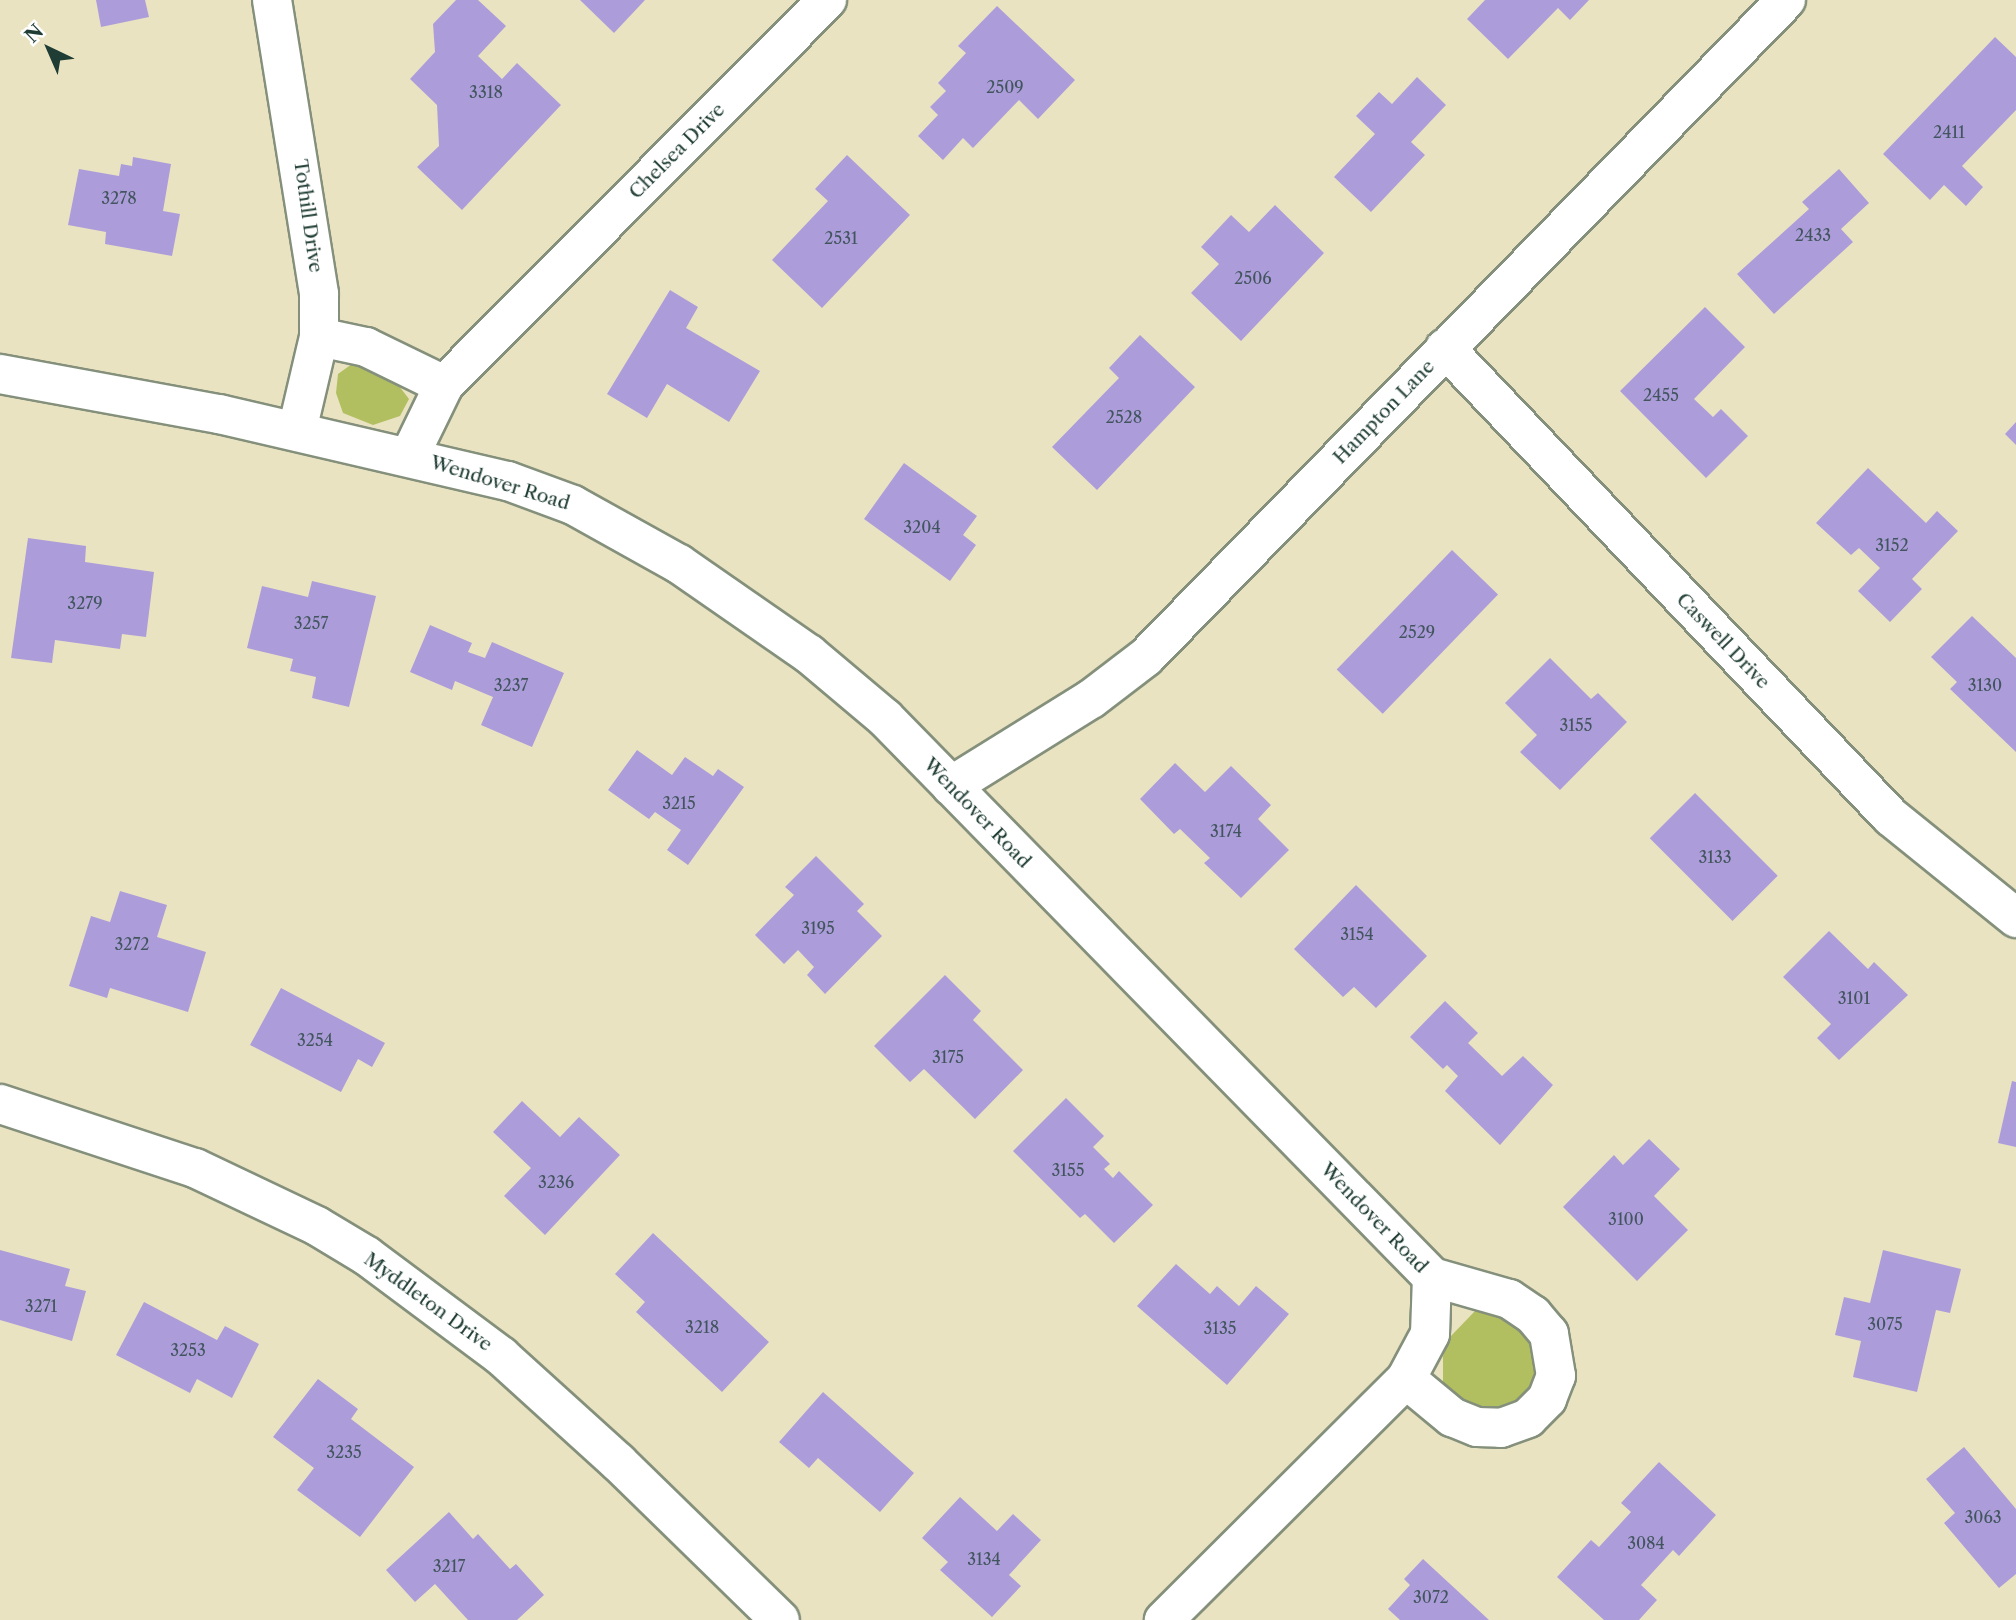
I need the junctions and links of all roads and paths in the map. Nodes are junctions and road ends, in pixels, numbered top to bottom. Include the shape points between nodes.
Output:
1 (272, 0) edge
2 (827, 0) edge
3 (1786, 0) edge
4 (319, 337) junction
5 (1445, 348) junction
6 (0, 374) edge
7 (444, 385) junction
8 (297, 431) junction
9 (410, 455) junction
10 (951, 786) junction
11 (2016, 918) edge
12 (0, 1104) edge
13 (1432, 1277) junction
14 (1406, 1379) junction
15 (780, 1620) edge
16 (1164, 1620) edge

1 - 4 street, Tothill Drive via 319,294
2 - 7 street, Chelsea Drive
3 - 5 street, Hampton Lane
4 - 7 street via 366,347
4 - 8 street, Tothill Drive
5 - 10 street, Hampton Lane via 1146,657 1091,699
5 - 11 street, Caswell Drive via 1891,817
6 - 8 street, Wendover Road
7 - 9 street, Chelsea Drive
8 - 9 street, Wendover Road
9 - 10 street, Wendover Road via 508,481 573,505 679,564 809,654 886,718
10 - 13 street, Wendover Road
12 - 15 street, Myddleton Drive via 195,1168 317,1226 367,1256 501,1356
13 - 14 street, Wendover Road via 1430,1334
13 - 14 street via 1510,1299 1534,1315 1549,1334 1556,1377 1547,1399 1528,1418 1501,1428 1477,1427 1452,1417
14 - 16 street, Wendover Road

